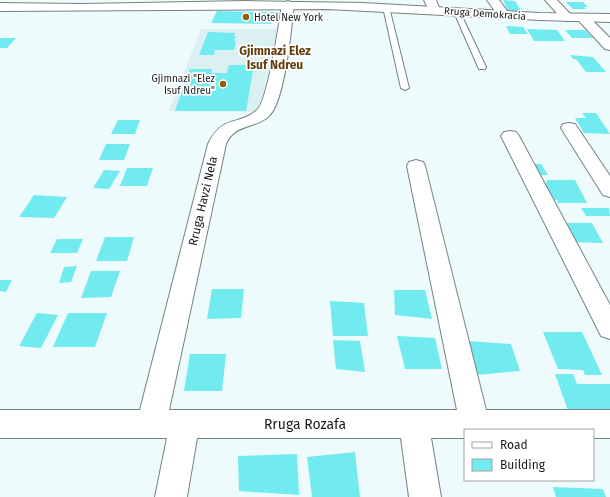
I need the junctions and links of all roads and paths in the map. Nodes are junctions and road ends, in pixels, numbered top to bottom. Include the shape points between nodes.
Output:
1 (493, 0) edge
2 (551, 0) edge
3 (280, 3) edge
4 (432, 5) edge
5 (0, 7) edge
6 (386, 7) junction
7 (457, 12) junction
8 (504, 15) junction
9 (568, 18) junction
10 (583, 18) junction
11 (610, 18) edge
12 (610, 46) edge
13 (482, 67) dead end
14 (405, 88) dead end
15 (569, 128) dead end
16 (510, 136) dead end
17 (416, 166) dead end
18 (610, 191) edge
19 (610, 329) edge
20 (0, 424) edge
21 (151, 424) junction
22 (184, 424) junction
23 (414, 424) junction
24 (475, 424) junction
25 (610, 424) edge
26 (171, 497) edge
27 (425, 497) edge

1 - 8 street
2 - 9 street
3 - 5 street, Rruga Demokracia via 85,8
3 - 6 street, Rruga Demokracia
3 - 21 street, Rruga Havzi Nela via 276,77 268,108 258,117 230,126 223,131 217,144
4 - 6 street, Rruga Demokracia
4 - 7 street, Rruga Demokracia
6 - 14 lane
7 - 8 street, Rruga Demokracia
7 - 13 lane
8 - 9 street, Rruga Demokracia
9 - 10 street, Rruga Demokracia
10 - 11 street, Rruga Demokracia
10 - 12 street
15 - 18 street
16 - 19 street
17 - 24 street
20 - 21 street, Rruga Rozafa
21 - 22 street, Rruga Rozafa
22 - 23 street, Rruga Rozafa
22 - 26 street
23 - 24 street, Rruga Rozafa
23 - 27 street
24 - 25 street, Rruga Rozafa

